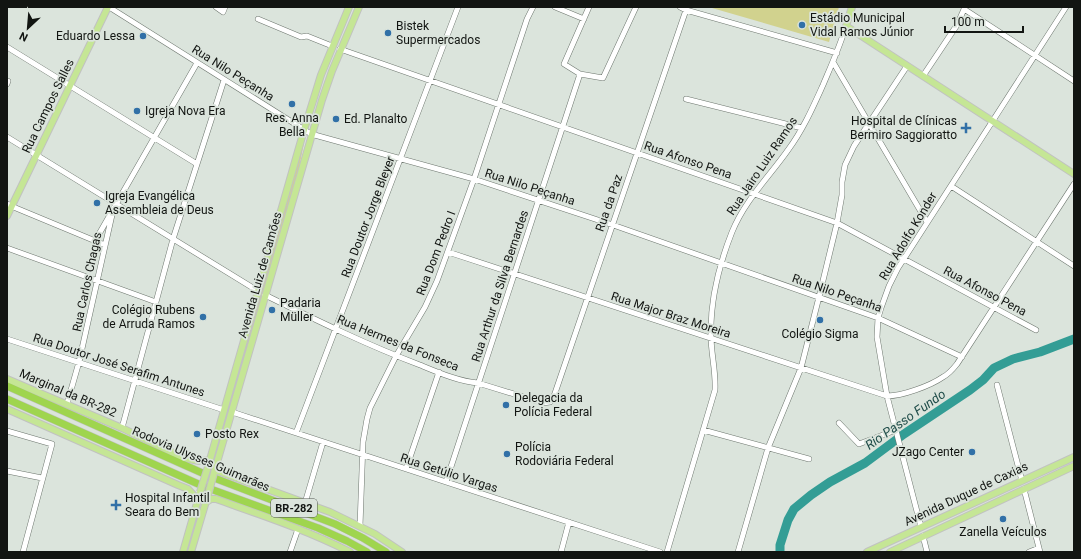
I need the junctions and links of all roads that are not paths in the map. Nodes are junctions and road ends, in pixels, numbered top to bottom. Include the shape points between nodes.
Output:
1 (109, 7) edge
2 (216, 7) edge
3 (349, 7) edge
4 (358, 7) edge
5 (458, 7) edge
6 (533, 7) edge
7 (555, 7) edge
8 (589, 7) edge
9 (636, 7) edge
10 (680, 7) edge
11 (852, 7) edge
12 (1066, 7) edge
13 (964, 8) edge
14 (224, 9) edge
15 (686, 10) junction
16 (258, 19) dead end
17 (584, 19) junction
18 (846, 26) junction
19 (332, 46) junction
20 (7, 47) edge
21 (340, 49) junction
22 (837, 53) junction
23 (1035, 56) junction
24 (833, 62) junction
25 (197, 63) junction
26 (907, 66) junction
27 (580, 74) junction
28 (923, 76) junction
29 (224, 80) junction
30 (430, 80) junction
31 (1074, 81) edge
32 (70, 86) junction
33 (686, 99) dead end
34 (498, 104) junction
35 (992, 121) junction
36 (869, 123) junction
37 (563, 127) junction
38 (802, 128) junction
39 (304, 130) junction
40 (311, 134) junction
41 (7, 137) edge
42 (154, 138) junction
43 (637, 153) junction
44 (36, 155) junction
45 (400, 159) junction
46 (197, 164) junction
47 (1074, 174) edge
48 (474, 179) junction
49 (1074, 184) edge
50 (951, 186) junction
51 (754, 194) junction
52 (539, 201) junction
53 (116, 204) junction
54 (9, 205) edge
55 (113, 210) junction
56 (7, 216) edge
57 (927, 222) junction
58 (837, 223) junction
59 (613, 225) junction
60 (173, 239) junction
61 (95, 241) junction
62 (1037, 242) junction
63 (105, 245) junction
64 (7, 248) edge
65 (448, 252) junction
66 (904, 258) junction
67 (722, 264) junction
68 (1074, 266) edge
69 (514, 274) junction
70 (97, 281) junction
71 (258, 291) junction
72 (265, 295) junction
73 (588, 298) junction
74 (819, 298) junction
75 (156, 302) junction
76 (994, 307) junction
77 (878, 318) junction
78 (335, 330) junction
79 (1036, 330) dead end
80 (711, 338) junction
81 (7, 339) edge
82 (396, 356) junction
83 (962, 357) junction
84 (79, 362) junction
85 (801, 368) junction
86 (439, 372) junction
87 (7, 379) edge
88 (134, 380) junction
89 (478, 383) junction
90 (997, 385) dead end
91 (7, 386) edge
92 (887, 396) junction
93 (7, 398) edge
94 (550, 402) joint
95 (66, 404) junction
96 (7, 409) edge
97 (224, 410) junction
98 (232, 412) junction
99 (839, 423) dead end
100 (122, 428) junction
101 (703, 430) junction
102 (896, 430) junction
103 (7, 431) edge
104 (296, 433) junction
105 (323, 442) junction
106 (768, 448) junction
107 (362, 455) junction
108 (1074, 457) edge
109 (809, 459) dead end
110 (210, 460) junction
111 (1074, 466) edge
112 (406, 469) junction
113 (7, 471) edge
114 (215, 471) junction
115 (42, 478) junction
116 (1022, 481) junction
117 (446, 482) junction
118 (1024, 490) junction
119 (198, 500) junction
120 (206, 502) junction
121 (305, 503) junction
122 (569, 522) junction
123 (360, 526) junction
124 (921, 527) junction
125 (298, 529) junction
126 (923, 536) junction
127 (1039, 550) edge
128 (23, 552) edge
129 (183, 552) edge
130 (192, 552) edge
131 (290, 552) edge
132 (350, 552) edge
133 (367, 552) edge
134 (386, 552) edge
135 (402, 552) edge
136 (561, 552) edge
137 (660, 552) edge
138 (667, 552) edge
139 (738, 552) edge
140 (867, 552) edge
141 (890, 552) edge
142 (927, 552) edge
143 (1029, 552) edge

1 - 25 street, Rua Nilo Peçanha
1 - 32 main road, Rua Campos Salles
2 - 14 street
3 - 19 main road, Avenida Luiz de Camões
4 - 21 main road, Avenida Luiz de Camões
5 - 30 street, Rua Doutor Jorge Bleyer
6 - 34 street, Rua Dom Pedro I
7 - 17 street
8 - 17 street
9 - 27 street via 603,78
10 - 15 street
11 - 18 main road, Rua Jairo Luiz Ramos
12 - 23 street, Rua Adolfo Konder
13 - 23 street
13 - 28 street via 957,25
15 - 22 street
15 - 43 street, Rua da Paz
16 - 19 street via 301,37 307,36
17 - 27 street via 564,64
18 - 22 street, Rua Jairo Luiz Ramos
18 - 26 main road
19 - 39 main road, Avenida Luiz de Camões
20 - 32 street
21 - 30 street, Rua Afonso Pena
21 - 40 main road, Avenida Luiz de Camões
22 - 24 street, Rua Jairo Luiz Ramos
23 - 31 street
23 - 35 street, Rua Adolfo Konder
24 - 36 street
24 - 38 street, Rua Jairo Luiz Ramos
25 - 29 street, Rua Nilo Peçanha
25 - 42 street
26 - 28 main road
26 - 36 street
27 - 37 street, Rua Arthur da Silva Bernardes
28 - 35 main road
29 - 39 street, Rua Nilo Peçanha
29 - 46 street
30 - 34 street, Rua Afonso Pena
30 - 45 street, Rua Doutor Jorge Bleyer
32 - 42 street
32 - 44 main road, Rua Campos Salles
33 - 38 street
34 - 37 street, Rua Afonso Pena
34 - 48 street, Rua Dom Pedro I
35 - 47 main road
35 - 50 street, Rua Adolfo Konder
36 - 57 street
36 - 58 street via 851,150 845,165
37 - 43 street, Rua Afonso Pena
37 - 52 street, Rua Arthur da Silva Bernardes
38 - 51 street, Rua Jairo Luiz Ramos
39 - 40 street, Rua Nilo Peçanha
39 - 71 main road, Avenida Luiz de Camões
40 - 45 street, Rua Nilo Peçanha
40 - 72 main road, Avenida Luiz de Camões
41 - 44 street
42 - 46 street
42 - 53 street
43 - 51 street, Rua Afonso Pena
43 - 59 street, Rua da Paz
44 - 53 street
44 - 54 main road, Rua Campos Salles
45 - 48 street, Rua Nilo Peçanha
45 - 78 street, Rua Doutor Jorge Bleyer
46 - 60 street
48 - 52 street, Rua Nilo Peçanha
48 - 65 street, Rua Dom Pedro I
49 - 62 street
50 - 57 street, Rua Adolfo Konder
50 - 62 street
51 - 58 street, Rua Afonso Pena
51 - 67 street, Rua Jairo Luiz Ramos via 737,220
52 - 59 street, Rua Nilo Peçanha
52 - 69 street, Rua Arthur da Silva Bernardes
53 - 55 street
53 - 60 street
54 - 56 main road, Rua Campos Salles
54 - 61 street
55 - 61 street
55 - 63 street, Rua Carlos Chagas
57 - 66 street, Rua Adolfo Konder
58 - 66 street, Rua Afonso Pena
58 - 74 street
59 - 67 street, Rua Nilo Peçanha
59 - 73 street, Rua da Paz
60 - 71 street
60 - 75 street
61 - 63 street
62 - 68 street
62 - 76 street
63 - 70 street, Rua Carlos Chagas
64 - 70 street
65 - 69 street, Rua Major Braz Moreira
65 - 82 street, Rua Dom Pedro I via 432,295
66 - 76 street, Rua Afonso Pena
66 - 77 street, Rua Adolfo Konder via 889,286
67 - 74 street, Rua Nilo Peçanha
67 - 80 street, Rua Jairo Luiz Ramos via 712,304
69 - 73 street, Rua Major Braz Moreira
69 - 89 street, Rua Arthur da Silva Bernardes
70 - 75 street
70 - 84 street, Rua Carlos Chagas
71 - 97 main road, Avenida Luiz de Camões
72 - 78 street, Rua Hermes da Fonseca
72 - 98 main road, Avenida Luiz de Camões
73 - 80 street, Rua Major Braz Moreira
73 - 94 street, Rua da Paz
74 - 77 street, Rua Nilo Peçanha
74 - 85 street
75 - 88 street
76 - 79 street, Rua Afonso Pena
76 - 83 street
77 - 83 street, Rua Nilo Peçanha
77 - 92 street, Rua Adolfo Konder via 878,342
78 - 82 street, Rua Hermes da Fonseca
78 - 104 street, Rua Doutor Jorge Bleyer
80 - 85 street, Rua Major Braz Moreira
80 - 101 street, Rua Jairo Luiz Ramos via 715,385
81 - 84 street, Rua Doutor José Serafim Antunes
82 - 86 street, Rua Hermes da Fonseca
82 - 107 street, Rua Dom Pedro I via 366,419
83 - 92 street via 943,378 905,393
84 - 88 street, Rua Doutor José Serafim Antunes
84 - 95 street, Rua Carlos Chagas
85 - 92 street, Rua Major Braz Moreira
85 - 106 street
86 - 89 street, Rua Hermes da Fonseca
86 - 112 street
87 - 95 main road, Marginal da BR-282
88 - 97 street, Rua Doutor José Serafim Antunes
88 - 100 street
89 - 94 street, Rua Hermes da Fonseca via 543,403
89 - 117 street, Rua Arthur da Silva Bernardes
90 - 116 street
91 - 134 highway, Rodovia Ulysses Guimarães / BR-282 via 209,476 334,524
92 - 102 street, Rua Adolfo Konder
93 - 133 highway, Rodovia Ulysses Guimarães / BR-282 via 205,487 318,528
95 - 100 main road, Marginal da BR-282
96 - 119 main road via 188,489
97 - 98 main road
97 - 110 main road, Avenida Luiz de Camões
98 - 104 street, Rua Getúlio Vargas
98 - 114 main road, Avenida Luiz de Camões
99 - 102 street via 859,444
100 - 110 main road, Marginal da BR-282 via 184,458
101 - 106 street
101 - 138 street, Rua Jairo Luiz Ramos
102 - 124 street, Rua Adolfo Konder
103 - 115 street via 52,444
104 - 105 street, Rua Getúlio Vargas
105 - 107 street, Rua Getúlio Vargas
105 - 121 street
106 - 109 street
106 - 139 street
107 - 112 street, Rua Getúlio Vargas
107 - 123 street, Rua Dom Pedro I
108 - 116 main road, Avenida Duque de Caxias
110 - 119 main road, Avenida Luiz de Camões, bridge
111 - 118 main road, Avenida Duque de Caxias
112 - 117 street, Rua Getúlio Vargas
113 - 115 street
114 - 120 main road, Avenida Luiz de Camões, bridge
114 - 121 main road
115 - 128 street
116 - 124 main road, Avenida Duque de Caxias
117 - 122 street, Rua Getúlio Vargas
118 - 126 main road, Avenida Duque de Caxias
118 - 127 street
119 - 129 main road, Avenida Luiz de Camões
120 - 125 main road via 216,499
120 - 130 main road, Avenida Luiz de Camões
121 - 123 main road
122 - 136 street
122 - 137 street, Rua Getúlio Vargas
123 - 135 main road
124 - 140 main road, Avenida Duque de Caxias
125 - 131 street
125 - 132 main road
126 - 141 main road, Avenida Duque de Caxias
126 - 142 street
127 - 143 street

